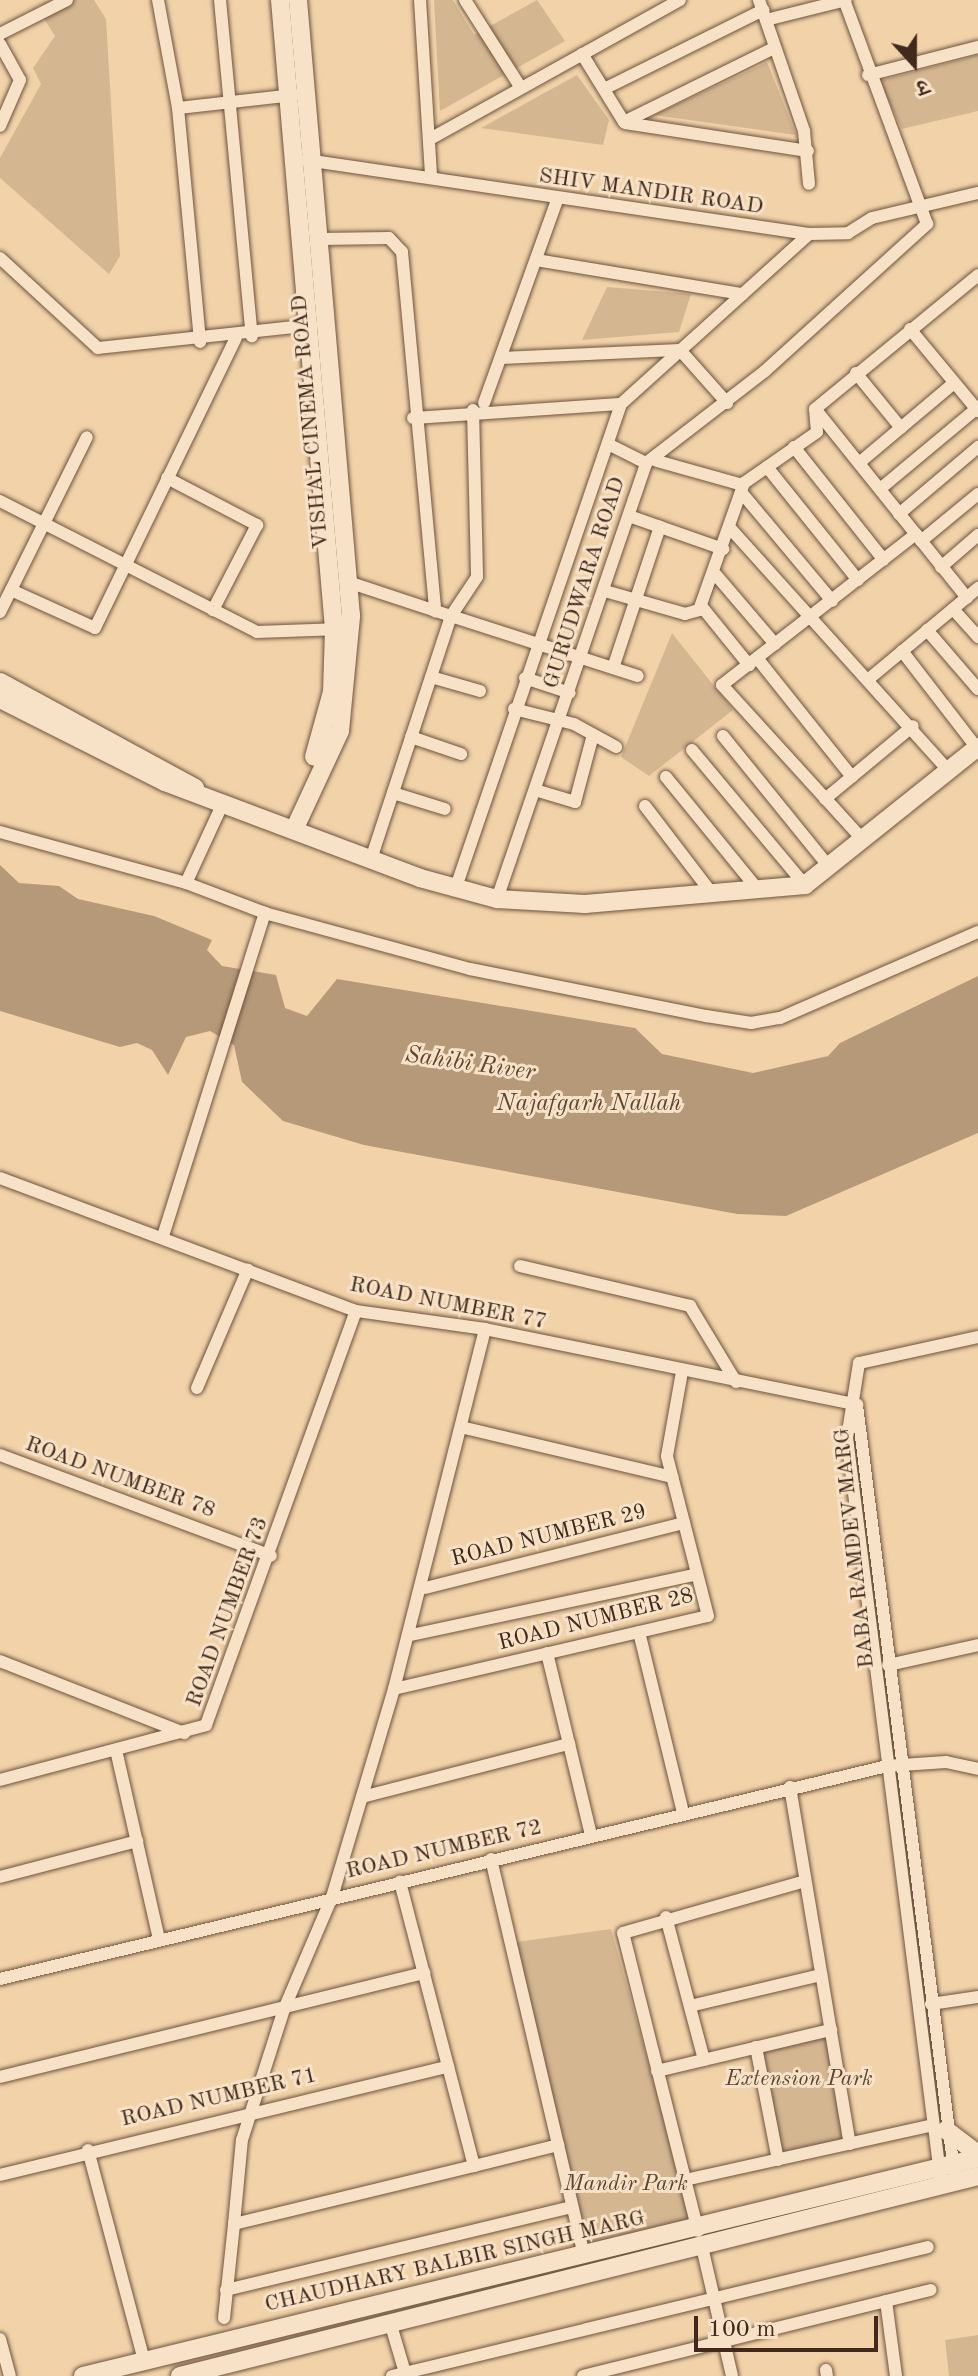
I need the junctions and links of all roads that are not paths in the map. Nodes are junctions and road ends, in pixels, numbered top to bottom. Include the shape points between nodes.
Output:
1 (67, 0) edge
2 (158, 0) edge
3 (220, 0) edge
4 (280, 0) edge
5 (298, 0) edge
6 (420, 0) edge
7 (465, 0) edge
8 (680, 0) edge
9 (845, 0) edge
10 (762, 10) edge
11 (0, 34) edge
12 (0, 44) edge
13 (978, 47) edge
14 (774, 48) junction
15 (582, 54) junction
16 (868, 75) junction
17 (521, 88) junction
18 (604, 89) junction
19 (299, 95) junction
20 (229, 102) junction
21 (178, 108) junction
22 (624, 122) junction
23 (0, 126) edge
24 (430, 139) junction
25 (808, 151) junction
26 (304, 160) junction
27 (431, 175) junction
28 (809, 184) dead end
29 (978, 193) edge
30 (557, 200) junction
31 (920, 208) junction
32 (809, 234) junction
33 (320, 239) junction
34 (0, 258) edge
35 (536, 260) junction
36 (977, 278) edge
37 (742, 294) junction
38 (318, 324) junction
39 (910, 329) junction
40 (252, 336) junction
41 (236, 338) junction
42 (200, 342) junction
43 (680, 350) junction
44 (501, 358) junction
45 (856, 373) junction
46 (954, 383) junction
47 (727, 403) junction
48 (621, 404) junction
49 (478, 406) junction
50 (815, 409) junction
51 (977, 410) edge
52 (413, 418) junction
53 (901, 428) junction
54 (87, 437) dead end
55 (608, 444) junction
56 (794, 447) junction
57 (978, 447) edge
58 (651, 462) junction
59 (859, 463) junction
60 (767, 467) junction
61 (167, 478) junction
62 (742, 488) junction
63 (880, 489) junction
64 (978, 494) edge
65 (0, 501) edge
66 (899, 514) junction
67 (629, 516) junction
68 (44, 523) junction
69 (660, 527) junction
70 (730, 528) junction
71 (978, 535) edge
72 (918, 537) junction
73 (723, 549) junction
74 (884, 560) junction
75 (126, 565) junction
76 (941, 567) junction
77 (716, 575) junction
78 (858, 580) junction
79 (348, 582) junction
80 (978, 588) edge
81 (11, 590) junction
82 (605, 591) junction
83 (967, 598) junction
84 (639, 599) junction
85 (832, 601) junction
86 (702, 607) junction
87 (953, 609) junction
88 (213, 610) junction
89 (435, 611) junction
90 (0, 612) edge
91 (812, 614) junction
92 (451, 616) junction
93 (343, 629) junction
94 (927, 630) junction
95 (978, 637) edge
96 (536, 643) junction
97 (775, 644) junction
98 (902, 651) junction
99 (582, 657) junction
100 (753, 661) junction
101 (613, 668) junction
102 (638, 676) dead end
103 (431, 677) junction
104 (525, 678) junction
105 (870, 678) junction
106 (0, 682) edge
107 (978, 689) edge
108 (480, 691) dead end
109 (570, 693) junction
110 (0, 699) edge
111 (514, 709) junction
112 (559, 723) junction
113 (913, 726) junction
114 (593, 735) junction
115 (723, 736) dead end
116 (411, 737) junction
117 (616, 747) dead end
118 (977, 747) edge
119 (692, 750) dead end
120 (461, 754) dead end
121 (950, 772) junction
122 (666, 777) dead end
123 (852, 777) junction
124 (535, 790) junction
125 (200, 793) junction
126 (393, 793) junction
127 (825, 799) junction
128 (223, 803) junction
129 (645, 806) dead end
130 (445, 809) dead end
131 (288, 827) junction
132 (0, 832) edge
133 (864, 841) junction
134 (371, 859) junction
135 (829, 867) junction
136 (186, 883) junction
137 (805, 885) junction
138 (456, 887) junction
139 (761, 893) junction
140 (715, 897) junction
141 (497, 899) junction
142 (265, 913) junction
143 (978, 932) edge
144 (0, 1178) edge
145 (163, 1236) junction
146 (520, 1266) dead end
147 (248, 1269) junction
148 (356, 1311) junction
149 (485, 1329) junction
150 (978, 1337) edge
151 (682, 1372) junction
152 (736, 1382) junction
153 (197, 1388) dead end
154 (857, 1405) junction
155 (465, 1428) junction
156 (0, 1455) edge
157 (672, 1477) junction
158 (684, 1523) junction
159 (271, 1556) junction
160 (697, 1574) junction
161 (425, 1588) junction
162 (639, 1632) junction
163 (411, 1635) junction
164 (978, 1645) edge
165 (547, 1653) junction
166 (0, 1661) edge
167 (888, 1665) junction
168 (394, 1689) junction
169 (184, 1733) junction
170 (569, 1744) junction
171 (116, 1750) junction
172 (893, 1766) junction
173 (978, 1769) edge
174 (0, 1780) edge
175 (790, 1787) junction
176 (362, 1797) junction
177 (683, 1813) junction
178 (591, 1835) junction
179 (137, 1841) junction
180 (491, 1859) junction
181 (0, 1877) edge
182 (400, 1881) junction
183 (805, 1881) junction
184 (332, 1897) junction
185 (666, 1917) junction
186 (159, 1940) junction
187 (424, 1973) junction
188 (821, 1975) junction
189 (0, 1979) edge
190 (978, 1997) edge
191 (931, 2004) junction
192 (690, 2006) junction
193 (284, 2009) junction
194 (831, 2030) junction
195 (756, 2047) junction
196 (704, 2060) junction
197 (448, 2067) junction
198 (657, 2071) junction
199 (0, 2077) edge
200 (252, 2109) junction
201 (940, 2128) junction
202 (850, 2144) junction
203 (558, 2145) junction
204 (88, 2150) junction
205 (978, 2156) edge
206 (778, 2160) junction
207 (474, 2166) junction
208 (0, 2175) edge
209 (978, 2176) edge
210 (947, 2177) junction
211 (685, 2180) junction
212 (572, 2207) junction
213 (234, 2224) junction
214 (700, 2239) junction
215 (928, 2247) dead end
216 (584, 2256) junction
217 (226, 2290) junction
218 (931, 2290) dead end
219 (713, 2297) junction
220 (886, 2301) junction
221 (224, 2318) dead end
222 (390, 2322) junction
223 (0, 2339) edge
224 (723, 2341) junction
225 (144, 2360) junction
226 (621, 2371) edge
227 (401, 2375) edge
228 (10, 2376) edge
229 (83, 2376) edge
230 (180, 2376) edge
231 (583, 2376) edge
232 (732, 2376) edge
233 (896, 2376) edge

1 - 11 street
2 - 21 street
3 - 20 street
4 - 19 street, VISHAL CINEMA ROAD
5 - 19 street, VISHAL CINEMA ROAD
6 - 24 street
7 - 17 street
8 - 15 street
9 - 10 street
9 - 16 street
10 - 14 street
10 - 18 street
12 - 23 street via 20,80
13 - 16 street
14 - 22 street
14 - 25 street
15 - 17 street
15 - 18 street
16 - 31 street
17 - 24 street
18 - 22 street
19 - 20 street
19 - 26 street, VISHAL CINEMA ROAD
20 - 21 street
20 - 40 street
21 - 42 street
22 - 25 street
24 - 27 street
25 - 28 street
26 - 27 street, SHIV MANDIR ROAD
26 - 33 street, VISHAL CINEMA ROAD
26 - 38 street, VISHAL CINEMA ROAD
27 - 30 street, SHIV MANDIR ROAD
29 - 31 street, SHIV MANDIR ROAD
30 - 32 street, SHIV MANDIR ROAD
30 - 35 street
31 - 32 street, SHIV MANDIR ROAD via 872,218 848,233
31 - 47 street, GURUDWARA ROAD via 927,224
32 - 37 street
33 - 38 street, VISHAL CINEMA ROAD
33 - 52 street via 389,238 402,252
34 - 42 street via 98,348
35 - 37 street
35 - 44 street
36 - 39 street
37 - 43 street
38 - 40 street
38 - 79 street, VISHAL CINEMA ROAD
38 - 93 street, VISHAL CINEMA ROAD
39 - 45 street
39 - 46 street
40 - 41 street
41 - 42 street
41 - 61 street
43 - 44 street
43 - 47 street
43 - 48 street
44 - 49 street
45 - 50 street
45 - 53 street
46 - 51 street
46 - 53 street
47 - 58 street, GURUDWARA ROAD
48 - 49 street
48 - 55 street
49 - 52 street
49 - 92 street via 477,577
50 - 56 street via 817,432
50 - 59 street
51 - 63 street
52 - 89 street
53 - 59 street
54 - 68 street
55 - 58 street
55 - 96 street
56 - 60 street
56 - 74 street
57 - 66 street
58 - 62 street
58 - 67 street, GURUDWARA ROAD
59 - 63 street
60 - 62 street
60 - 78 street
61 - 75 street
61 - 88 street via 257,525
62 - 70 street
62 - 85 street
63 - 66 street
64 - 72 street
65 - 68 street
66 - 72 street
67 - 69 street
67 - 82 street, GURUDWARA ROAD
68 - 75 street
68 - 81 street
69 - 73 street
69 - 84 street
70 - 73 street
70 - 91 street
71 - 76 street
72 - 74 street
72 - 76 street
73 - 77 street
74 - 78 street
75 - 81 street via 95,628
75 - 88 street
76 - 83 street
77 - 86 street
77 - 97 street
78 - 85 street
79 - 89 street
79 - 93 street, VISHAL CINEMA ROAD
80 - 83 street
81 - 90 street
82 - 84 street
82 - 99 street, GURUDWARA ROAD
83 - 87 street
84 - 86 street via 690,615
84 - 101 street
85 - 91 street
86 - 100 street
87 - 94 street
87 - 95 street
88 - 93 street via 257,632
89 - 92 street
91 - 97 street
91 - 105 street
92 - 96 street
92 - 103 street
93 - 131 street, VISHAL CINEMA ROAD via 323,737
94 - 98 street
94 - 107 street
96 - 99 street
96 - 104 street
97 - 100 street
98 - 105 street
98 - 118 street
99 - 101 street
99 - 109 street, GURUDWARA ROAD
100 - 123 street
100 - 127 street via 722,685
101 - 102 street
103 - 108 street
103 - 116 street
104 - 109 street
104 - 111 street
105 - 113 street
106 - 125 street via 173,770
109 - 112 street, GURUDWARA ROAD
110 - 125 street
111 - 112 street
111 - 138 street
112 - 114 street
112 - 124 street, GURUDWARA ROAD
113 - 121 street
113 - 123 street
114 - 117 street
114 - 124 street via 575,802
115 - 135 street
116 - 120 street
116 - 126 street
118 - 121 street
119 - 137 street
121 - 133 street
122 - 139 street
123 - 127 street
124 - 141 street, GURUDWARA ROAD
125 - 128 street
126 - 130 street
126 - 134 street
127 - 133 street
128 - 131 street
128 - 136 street
129 - 140 street
131 - 134 street
132 - 136 street
133 - 135 street
134 - 138 street
135 - 137 street
136 - 142 street
137 - 139 street
138 - 141 street
139 - 140 street
140 - 141 street via 585,904
142 - 143 street via 470,969 751,1023 818,1005
142 - 145 street
144 - 145 street, ROAD NUMBER 77
145 - 147 street, ROAD NUMBER 77
146 - 152 street via 690,1306
147 - 148 street, ROAD NUMBER 77
147 - 153 street
148 - 149 street, ROAD NUMBER 77
148 - 159 street, ROAD NUMBER 73
149 - 151 street, ROAD NUMBER 77
149 - 155 street
150 - 154 street via 859,1363
151 - 152 street, ROAD NUMBER 77
151 - 157 street, ROAD NUMBER 28 via 667,1456
152 - 154 street, ROAD NUMBER 77
154 - 167 street, BABA RAMDEV MARG
154 - 172 street, BABA RAMDEV MARG via 847,1438
155 - 157 street
155 - 161 street
156 - 159 street, ROAD NUMBER 78
157 - 158 street, ROAD NUMBER 28
158 - 160 street, ROAD NUMBER 28
158 - 161 street, ROAD NUMBER 29
159 - 169 street, ROAD NUMBER 73 via 210,1720
160 - 162 street, ROAD NUMBER 28 via 708,1616
160 - 163 street
161 - 163 street
162 - 165 street, ROAD NUMBER 28
162 - 177 street
163 - 168 street
164 - 167 street
165 - 168 street, ROAD NUMBER 28
165 - 170 street
166 - 169 street
167 - 172 street, BABA RAMDEV MARG
168 - 176 street
169 - 171 street, ROAD NUMBER 73
170 - 176 street
170 - 178 street
171 - 174 street, ROAD NUMBER 73
171 - 179 street
172 - 173 street, ROAD NUMBER 72 via 946,1762
172 - 175 street, ROAD NUMBER 72
172 - 191 street, BABA RAMDEV MARG
172 - 201 street, BABA RAMDEV MARG
175 - 177 street, ROAD NUMBER 72
175 - 183 street
176 - 184 street
177 - 178 street, ROAD NUMBER 72
178 - 180 street, ROAD NUMBER 72
179 - 181 street
179 - 186 street
180 - 182 street, ROAD NUMBER 72
180 - 203 street
182 - 184 street, ROAD NUMBER 72
182 - 187 street
183 - 185 street
183 - 188 street
184 - 186 street, ROAD NUMBER 72
184 - 193 street
185 - 192 street
185 - 198 street via 630,1926 622,1938
186 - 189 street, ROAD NUMBER 72
187 - 193 street
187 - 197 street
188 - 192 street
188 - 194 street
190 - 191 street
191 - 201 street, BABA RAMDEV MARG
192 - 196 street
193 - 199 street
193 - 200 street
194 - 195 street
194 - 202 street
195 - 196 street
195 - 206 street
196 - 198 street
197 - 200 street, ROAD NUMBER 71
197 - 207 street
198 - 211 street
200 - 204 street, ROAD NUMBER 71
200 - 213 street
201 - 202 street
201 - 205 street
201 - 210 street, BABA RAMDEV MARG
202 - 206 street
203 - 207 street
203 - 212 street
204 - 208 street, ROAD NUMBER 71
204 - 225 street
205 - 210 street, CHAUDHARY BALBIR SINGH MARG
206 - 211 street
207 - 213 street
209 - 210 street, CHAUDHARY BALBIR SINGH MARG
210 - 214 street, CHAUDHARY BALBIR SINGH MARG
211 - 214 street
212 - 216 street
212 - 217 street
213 - 217 street
214 - 216 street, CHAUDHARY BALBIR SINGH MARG
214 - 219 street
214 - 222 street, CHAUDHARY BALBIR SINGH MARG
215 - 219 street
216 - 225 street, CHAUDHARY BALBIR SINGH MARG
217 - 221 street
218 - 220 street
219 - 224 street
219 - 227 street
220 - 224 street
220 - 233 street
222 - 227 street
222 - 230 street, CHAUDHARY BALBIR SINGH MARG
223 - 228 street
224 - 226 street
224 - 232 street
225 - 229 street, CHAUDHARY BALBIR SINGH MARG
226 - 231 street

